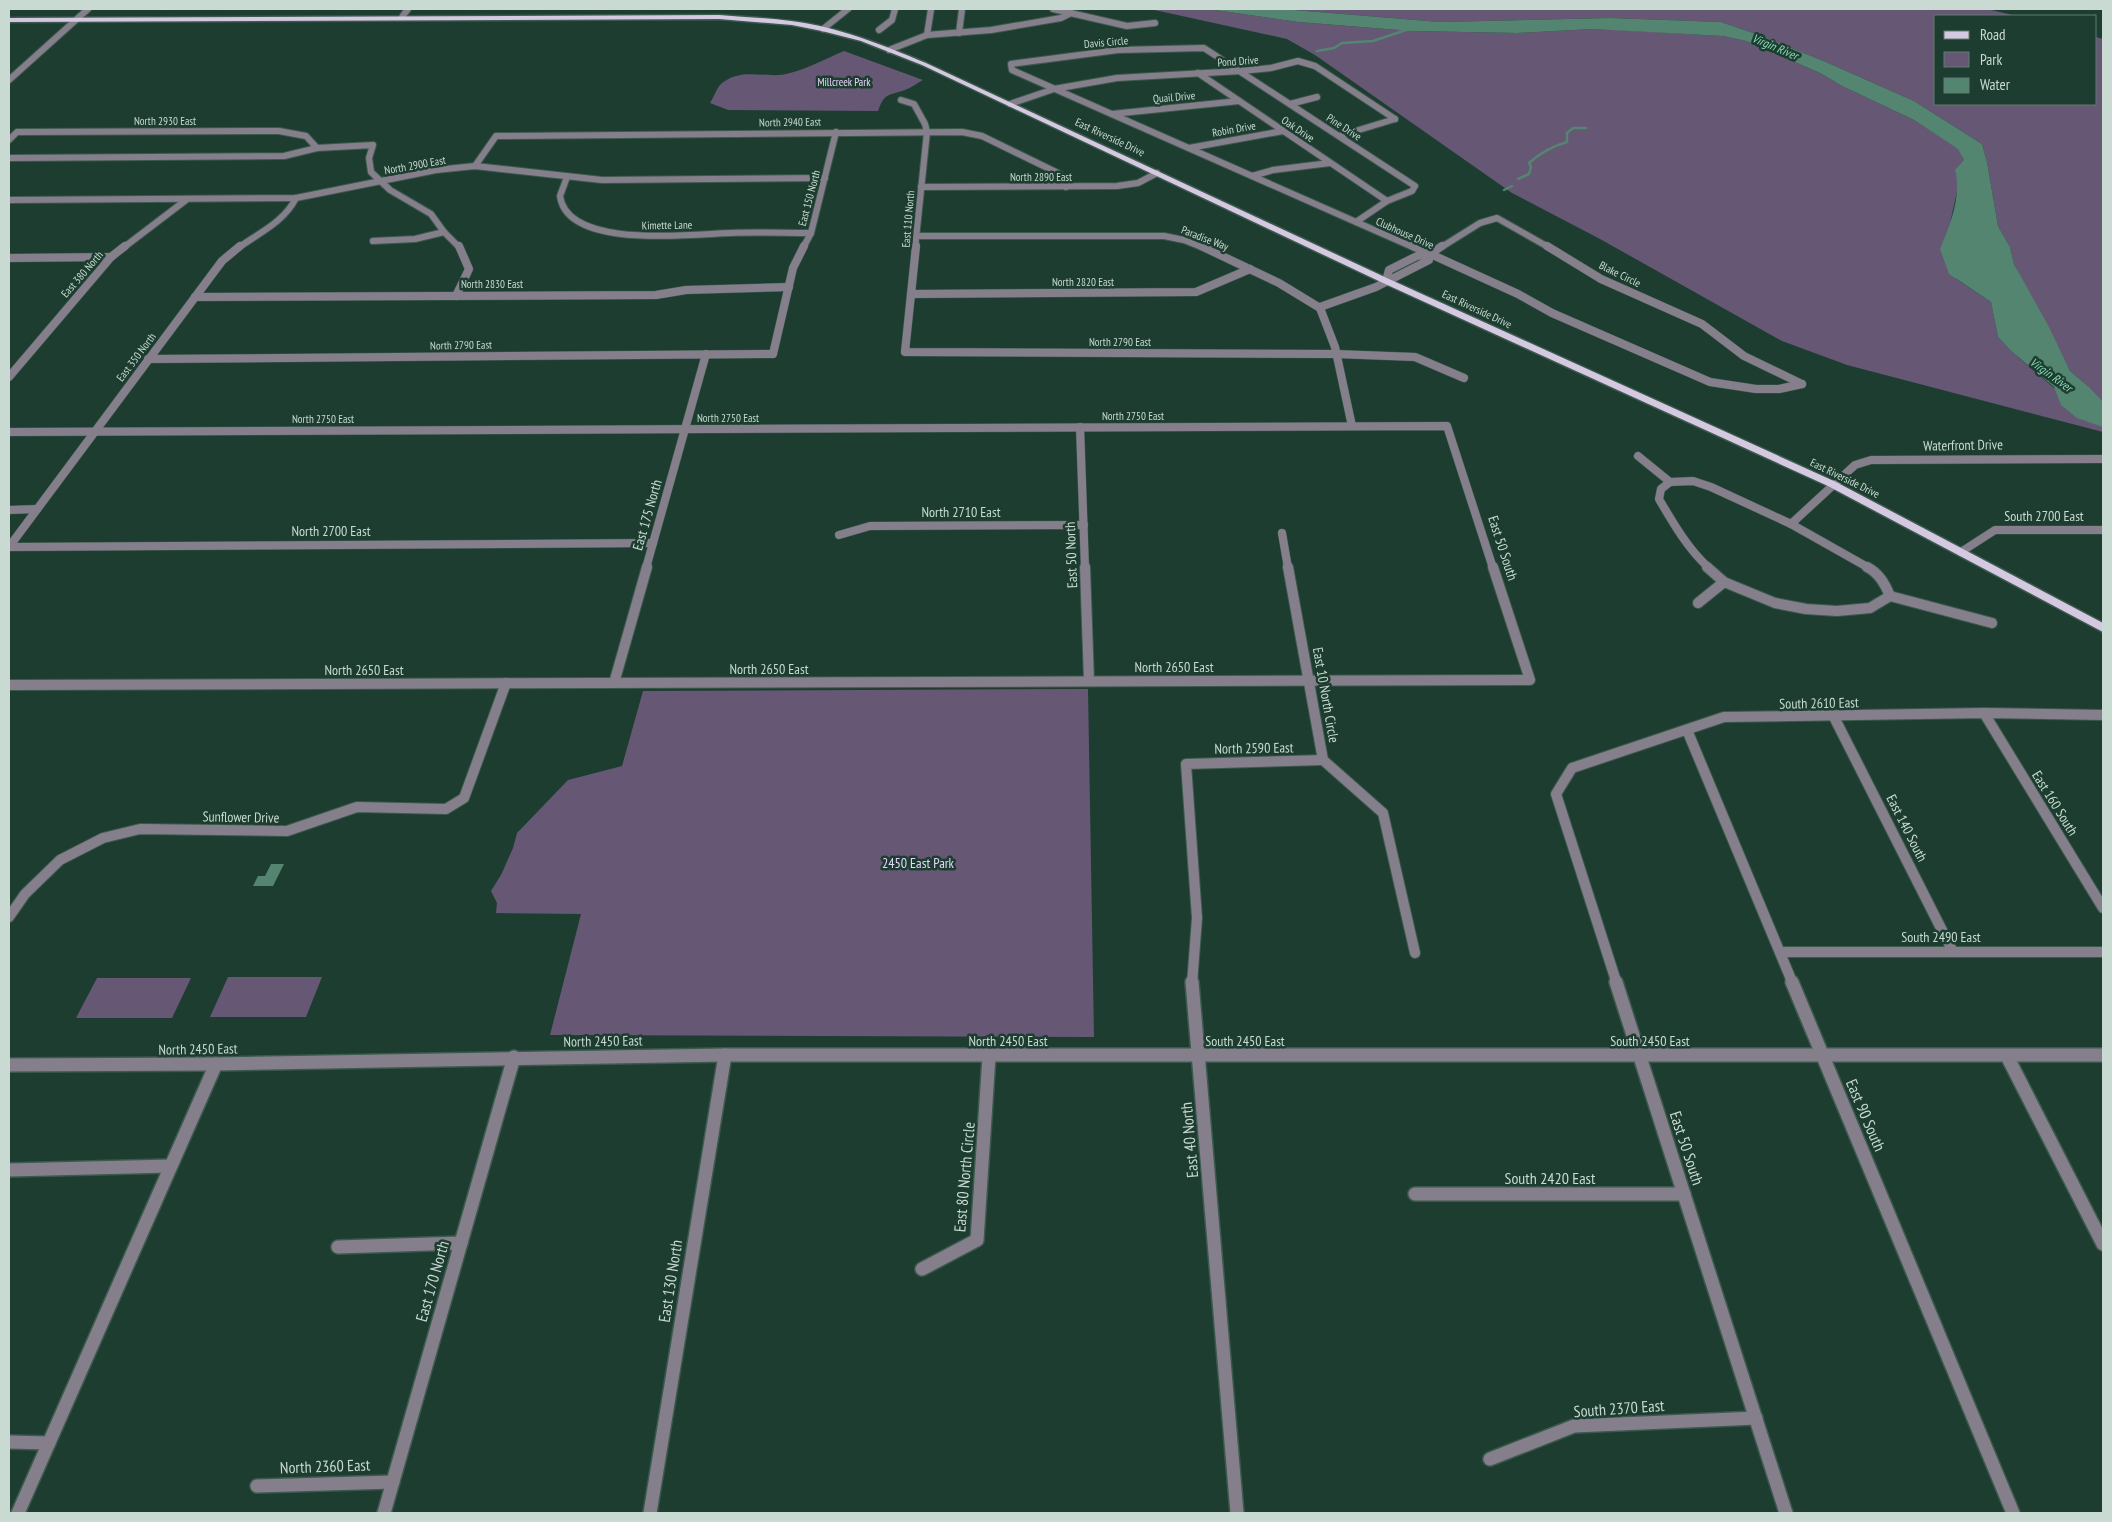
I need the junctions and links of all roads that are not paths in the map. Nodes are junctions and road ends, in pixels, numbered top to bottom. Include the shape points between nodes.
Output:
1 (88, 9) edge
2 (408, 9) edge
3 (848, 9) edge
4 (895, 9) edge
5 (931, 9) edge
6 (962, 9) edge
7 (1053, 9) edge
8 (1071, 13) junction
9 (402, 17) junction
10 (9, 20) edge
11 (76, 20) junction
12 (1155, 23) dead end
13 (827, 30) junction
14 (879, 30) dead end
15 (959, 33) junction
16 (927, 36) junction
17 (1204, 48) joint
18 (888, 50) junction
19 (1011, 64) joint
20 (1241, 71) junction
21 (1198, 74) junction
22 (9, 80) edge
23 (1054, 89) junction
24 (1317, 97) dead end
25 (901, 100) dead end
26 (1239, 101) junction
27 (1010, 104) junction
28 (1290, 104) junction
29 (1111, 114) junction
30 (1283, 131) junction
31 (836, 132) junction
32 (927, 132) junction
33 (1339, 136) junction
34 (9, 140) edge
35 (316, 148) junction
36 (1189, 148) junction
37 (9, 158) edge
38 (1330, 163) junction
39 (474, 166) junction
40 (1157, 173) junction
41 (1252, 176) junction
42 (567, 177) junction
43 (825, 178) junction
44 (380, 180) junction
45 (1066, 186) junction
46 (921, 187) junction
47 (296, 198) junction
48 (9, 200) edge
49 (186, 200) junction
50 (1387, 202) junction
51 (1356, 222) junction
52 (444, 232) junction
53 (811, 233) junction
54 (917, 236) junction
55 (372, 241) dead end
56 (1430, 254) junction
57 (111, 257) junction
58 (9, 258) edge
59 (1250, 269) junction
60 (1386, 281) junction
61 (789, 287) junction
62 (911, 294) junction
63 (456, 296) junction
64 (195, 297) junction
65 (1320, 307) junction
66 (905, 352) joint
67 (706, 354) junction
68 (773, 354) joint
69 (1336, 354) junction
70 (148, 360) junction
71 (9, 377) edge
72 (1464, 378) dead end
73 (1802, 384) joint
74 (1352, 426) junction
75 (1447, 426) joint
76 (1080, 427) junction
77 (685, 429) junction
78 (95, 431) junction
79 (9, 432) edge
80 (1638, 456) dead end
81 (2103, 459) edge
82 (1670, 482) junction
83 (1832, 484) junction
84 (37, 509) junction
85 (9, 510) edge
86 (1790, 524) junction
87 (1084, 525) junction
88 (2103, 530) edge
89 (1282, 533) dead end
90 (839, 535) dead end
91 (653, 543) junction
92 (9, 546) edge
93 (1961, 552) junction
94 (1724, 582) junction
95 (1890, 596) junction
96 (1698, 603) dead end
97 (1992, 623) dead end
98 (2103, 628) edge
99 (1308, 680) junction
100 (1530, 680) joint
101 (1089, 681) junction
102 (506, 683) junction
103 (614, 683) junction
104 (9, 685) edge
105 (1984, 713) junction
106 (2103, 715) edge
107 (1834, 717) junction
108 (1687, 730) junction
109 (1323, 760) junction
110 (1186, 764) joint
111 (1556, 794) joint
112 (2103, 908) edge
113 (9, 916) edge
114 (1780, 952) junction
115 (1952, 952) junction
116 (2103, 952) edge
117 (1416, 953) dead end
118 (725, 1055) junction
119 (2103, 1055) edge
120 (989, 1056) junction
121 (1198, 1056) junction
122 (1640, 1056) junction
123 (1824, 1056) junction
124 (2007, 1056) junction
125 (514, 1057) junction
126 (216, 1064) junction
127 (9, 1065) edge
128 (170, 1166) junction
129 (9, 1170) edge
130 (1415, 1194) dead end
131 (1684, 1194) junction
132 (461, 1243) junction
133 (2103, 1244) edge
134 (338, 1247) dead end
135 (922, 1269) dead end
136 (1756, 1418) junction
137 (9, 1442) edge
138 (49, 1443) junction
139 (1490, 1459) dead end
140 (393, 1482) junction
141 (257, 1486) dead end
142 (18, 1513) edge
143 (384, 1513) edge
144 (650, 1513) edge
145 (1237, 1513) edge
146 (1786, 1513) edge
147 (2013, 1513) edge

1 - 11 street
2 - 9 street
3 - 13 street
4 - 14 street via 892,20
5 - 16 street
6 - 15 street
7 - 8 street
8 - 12 street via 1127,26
8 - 15 street via 1022,26
9 - 11 main road, East Riverside Drive
9 - 13 main road, East Riverside Drive via 719,17 792,23
10 - 11 main road, East Riverside Drive
11 - 22 street
13 - 18 main road, East Riverside Drive
15 - 16 street
16 - 18 street
17 - 19 street, Davis Circle via 1118,50
17 - 20 street, Pine Drive
18 - 27 main road, East Riverside Drive
19 - 23 street, Clubhouse Drive via 1012,70
20 - 21 street, Pond Drive
20 - 28 street, Pine Drive
20 - 33 street, Pond Drive via 1298,61 1315,66 1395,119
21 - 23 street, Pond Drive via 1117,78
21 - 26 street, Oak Drive
23 - 27 street, Pond Drive
23 - 29 street, Clubhouse Drive
24 - 28 street
25 - 32 street via 914,104
26 - 29 street, Quail Drive
26 - 30 street, Oak Drive
27 - 40 main road, East Riverside Drive
28 - 33 street, Pine Drive
29 - 36 street, Clubhouse Drive
30 - 36 street, Robin Drive
30 - 38 street, Oak Drive
31 - 32 street, North 2940 East
31 - 39 street, North 2940 East via 496,136
31 - 43 street, East 150 North
32 - 45 street, North 2940 East via 962,132 982,136 1060,174
32 - 46 street, East 110 North
33 - 50 street, Pine Drive via 1415,186 1412,191
34 - 35 street, North 2930 East via 18,132 279,131 306,136
35 - 37 street via 284,156
35 - 44 street via 373,145 369,158 371,172
36 - 41 street, Clubhouse Drive
38 - 41 street
38 - 50 street, Oak Drive
39 - 42 street, North 2900 East
39 - 44 street, North 2900 East
40 - 45 street, North 2890 East via 1138,183 1117,186
40 - 60 main road, East Riverside Drive
41 - 51 street, Clubhouse Drive
42 - 43 street, North 2900 East via 602,180
42 - 53 street, Kimette Lane via 560,199 564,208 585,225 608,232 665,236
43 - 53 street, East 150 North
44 - 47 street, North 2900 East
44 - 52 street via 390,190 431,214
45 - 46 street, North 2890 East
46 - 54 street, East 110 North
47 - 49 street, North 2900 East
47 - 64 street, East 350 North via 293,207 278,220 222,261
48 - 49 street, North 2900 East
49 - 57 street, East 380 North
50 - 51 street, Pine Drive
51 - 56 street, Clubhouse Drive
52 - 55 street via 415,240
52 - 63 street via 460,247 469,268
53 - 61 street, East 150 North via 793,268
54 - 59 street, Paradise Way via 1164,236 1186,240
54 - 62 street, East 110 North
56 - 60 street via 1429,260 1400,277
56 - 60 street via 1417,256 1389,270
56 - 73 street, Clubhouse Drive via 1552,313 1710,382 1736,389 1785,388
56 - 73 street, Blake Circle via 1480,222 1497,218 1601,280 1702,324 1744,356
57 - 58 street
57 - 71 street, East 380 North
59 - 62 street, North 2820 East via 1196,292
59 - 65 street, Paradise Way
60 - 65 street via 1351,298
60 - 83 main road, East Riverside Drive
61 - 63 street, North 2830 East via 656,294
61 - 68 street, East 150 North
62 - 66 street, East 110 North
63 - 64 street, North 2830 East
64 - 70 street, East 350 North
65 - 69 street
66 - 69 street, North 2790 East
67 - 68 street, North 2790 East
67 - 70 street, North 2790 East
67 - 77 street, East 175 North
69 - 72 street, North 2790 East via 1415,357
69 - 74 street
70 - 78 street, East 350 North
74 - 75 street, North 2750 East
74 - 76 street, North 2750 East
75 - 100 street, East 50 South
76 - 77 street, North 2750 East
76 - 87 street, East 50 North
77 - 78 street, North 2750 East
77 - 91 street, East 175 North
78 - 79 street, North 2750 East
78 - 84 street, East 350 North
80 - 82 street
81 - 83 street, Waterfront Drive via 1870,460 1855,465
82 - 86 street via 1693,481 1711,487
82 - 94 street via 1661,489 1659,499 1699,559
83 - 86 street, Waterfront Drive
83 - 93 main road, East Riverside Drive
84 - 85 street
84 - 92 street, East 350 North
86 - 95 street via 1873,570
87 - 90 street, North 2710 East via 870,526
87 - 101 street, East 50 North
88 - 93 street, South 2700 East via 1995,530
89 - 99 street, East 10 North Circle
91 - 92 street, North 2700 East
91 - 103 street, East 175 North
93 - 98 main road, East Riverside Drive
94 - 95 street via 1775,603 1806,609 1870,608
94 - 96 street
95 - 97 street
99 - 100 street, North 2650 East
99 - 101 street, North 2650 East
99 - 109 street, East 10 North Circle
101 - 103 street, North 2650 East
102 - 103 street, North 2650 East
102 - 104 street, North 2650 East
102 - 113 street, Sunflower Drive via 464,798 446,809 357,807 287,831 140,829 103,838 60,860 25,894
105 - 106 street, South 2610 East
105 - 107 street, South 2610 East
105 - 112 street, East 160 South
107 - 108 street, South 2610 East via 1724,717
107 - 115 street, East 140 South
108 - 111 street, South 2610 East via 1572,768
108 - 114 street, East 90 South
109 - 110 street, North 2590 East
109 - 117 street, East 10 North Circle via 1382,813
110 - 121 street, East 40 North via 1197,918 1192,985
111 - 122 street, East 50 South
114 - 115 street, South 2490 East
114 - 123 street, East 90 South
115 - 116 street, South 2490 East
118 - 120 street, North 2450 East
118 - 125 street, North 2450 East
118 - 144 street, East 130 North
119 - 124 street, South 2450 East
120 - 121 street, North 2450 East
120 - 135 street, East 80 North Circle via 976,1240
121 - 122 street, South 2450 East
121 - 145 street, East 40 North
122 - 123 street, South 2450 East
122 - 131 street, East 50 South
123 - 124 street, South 2450 East
123 - 147 street, East 90 South
124 - 133 street
125 - 126 street, North 2450 East
125 - 132 street, East 170 North
126 - 127 street, North 2450 East
126 - 128 street
128 - 129 street
128 - 138 street
130 - 131 street, South 2420 East
131 - 136 street, East 50 South
132 - 134 street
132 - 140 street, East 170 North
136 - 139 street, South 2370 East via 1574,1426
136 - 146 street, East 50 South
137 - 138 street
138 - 142 street
140 - 141 street, North 2360 East
140 - 143 street, East 170 North

